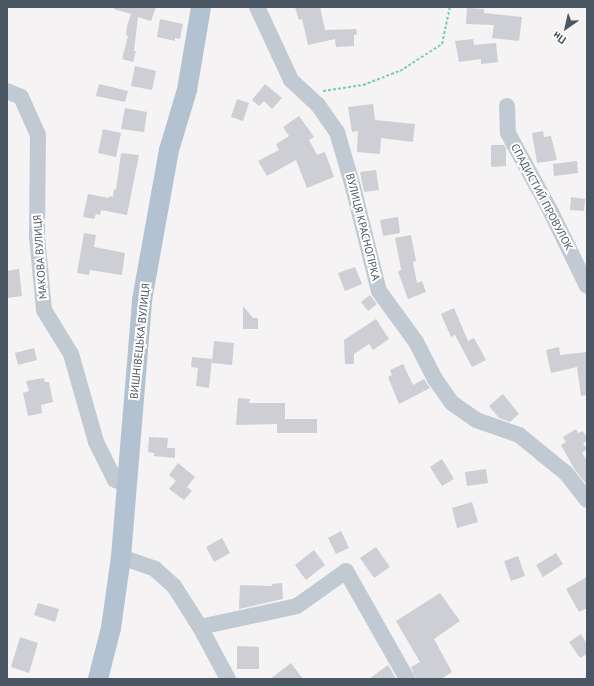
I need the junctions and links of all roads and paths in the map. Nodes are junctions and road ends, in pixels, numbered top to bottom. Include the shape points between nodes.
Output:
1 (201, 7) edge
2 (257, 7) edge
3 (450, 7) edge
4 (7, 91) edge
5 (306, 94) junction
6 (507, 106) dead end
7 (587, 286) edge
8 (127, 484) junction
9 (587, 500) edge
10 (121, 558) junction
11 (200, 627) junction
12 (98, 679) edge
13 (228, 679) edge
14 (407, 679) edge

1 - 8 main road, ВИШНІВЕЦЬКА ВУЛИЦЯ via 187,90 168,150 142,300
2 - 5 street, ВУЛИЦЯ КРАСНОГІРКА via 291,80
3 - 5 path via 442,44 400,71 363,85
4 - 8 street, МАКОВА ВУЛИЦЯ via 21,98 38,135 36,236 44,310 71,354 96,442 114,480
5 - 9 street, ВУЛИЦЯ КРАСНОГІРКА via 318,105 337,132 379,291 416,342 435,379 452,402 476,420 519,435 566,473
6 - 7 street, СПАДИСТИЙ ПРОВУЛОК via 508,133
8 - 10 main road, ВИШНІВЕЦЬКА ВУЛИЦЯ
10 - 11 street via 155,569 174,586
10 - 12 main road, ВИШНІВЕЦЬКА ВУЛИЦЯ via 111,628
11 - 13 street
11 - 14 street via 297,606 346,571

